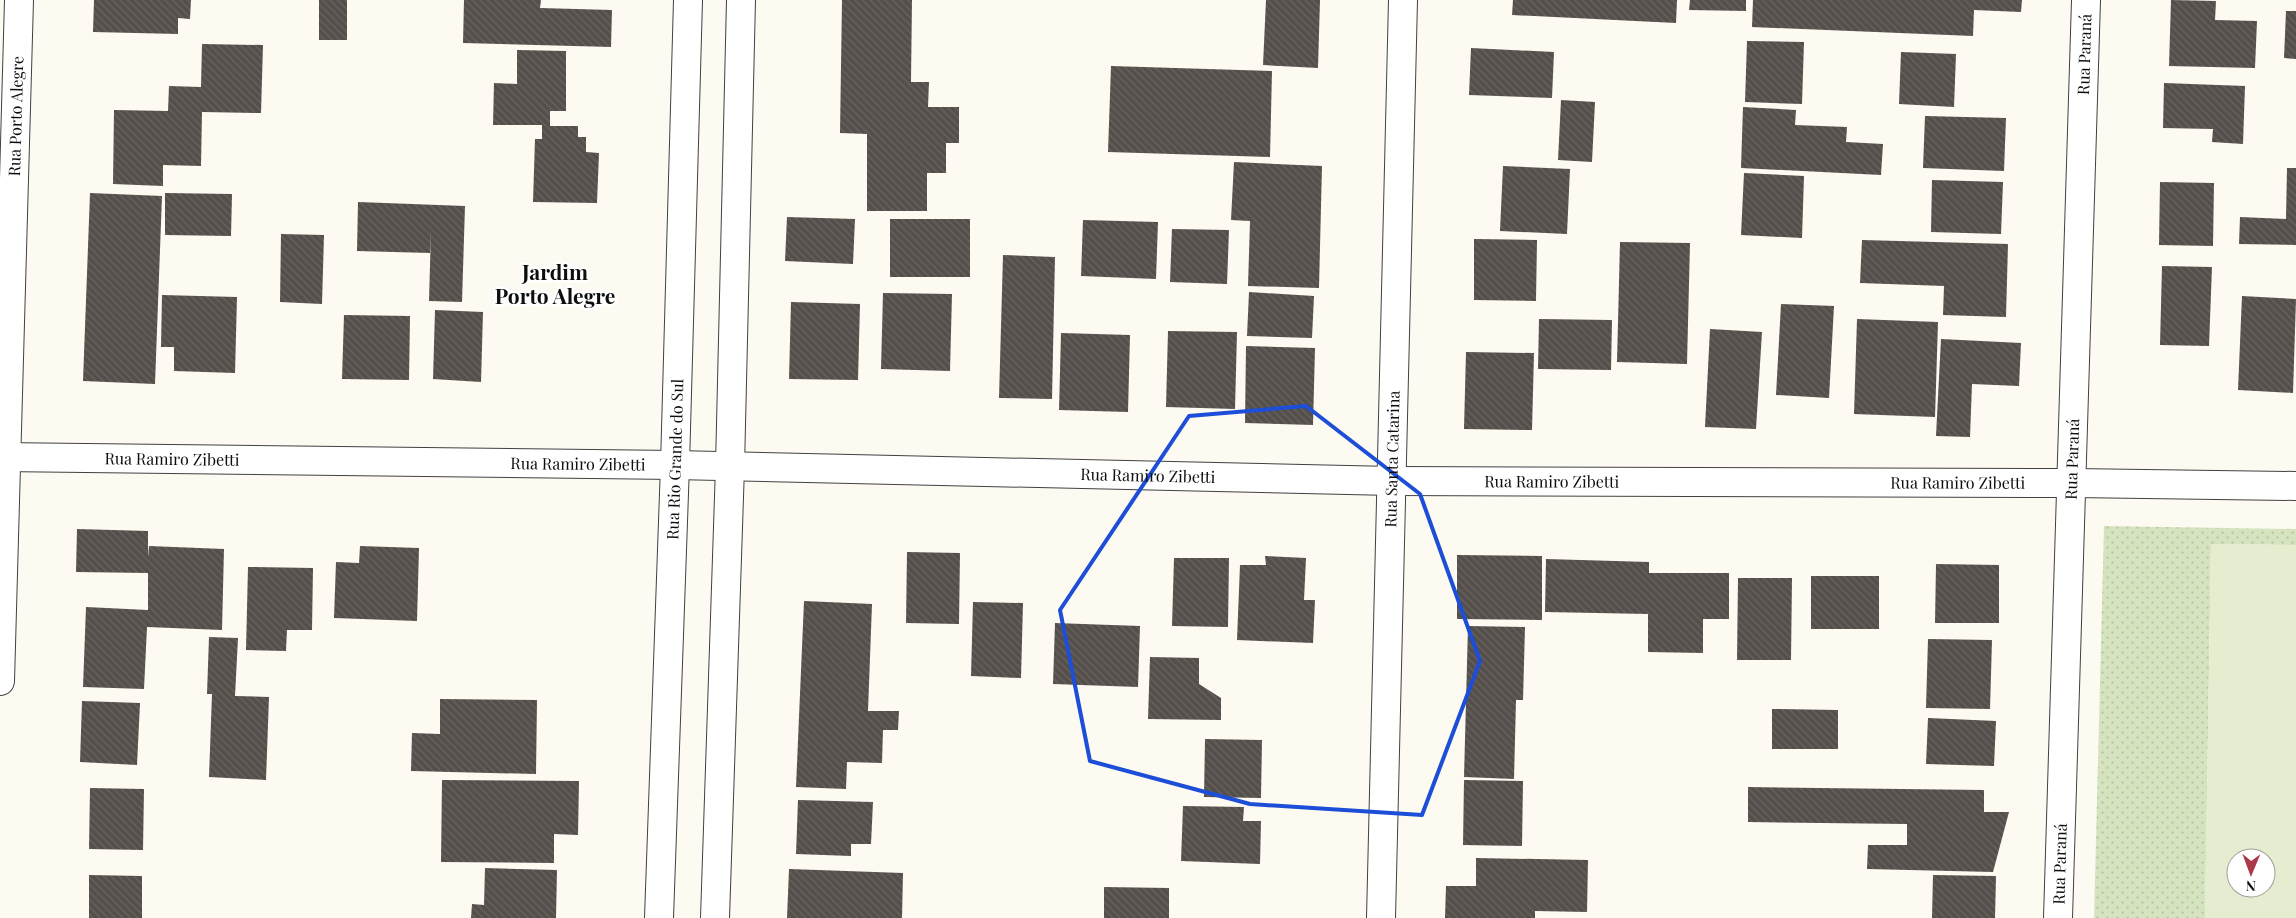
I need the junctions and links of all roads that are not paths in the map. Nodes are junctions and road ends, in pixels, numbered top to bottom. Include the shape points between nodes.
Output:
1 (19, 0) edge
2 (688, 0) edge
3 (741, 0) edge
4 (1403, 0) edge
5 (2086, 0) edge
6 (3, 457) edge
7 (675, 465) junction
8 (730, 467) junction
9 (1392, 481) junction
10 (2072, 483) junction
11 (2296, 486) edge
12 (0, 681) edge
13 (659, 918) edge
14 (715, 918) edge
15 (1381, 918) edge
16 (2058, 918) edge

1 - 6 street, Rua Porto Alegre
2 - 7 street, Rua Rio Grande do Sul
3 - 8 street
4 - 9 street, Rua Santa Catarina
5 - 10 street, Rua Paraná
6 - 7 street, Rua Ramiro Zibetti
6 - 12 street, Rua Porto Alegre
7 - 8 street, Rua Ramiro Zibetti
7 - 13 street, Rua Rio Grande do Sul
8 - 9 street, Rua Ramiro Zibetti
8 - 14 street
9 - 10 street, Rua Ramiro Zibetti
9 - 15 street, Rua Santa Catarina
10 - 11 street, Rua Ramiro Zibetti
10 - 16 street, Rua Paraná

